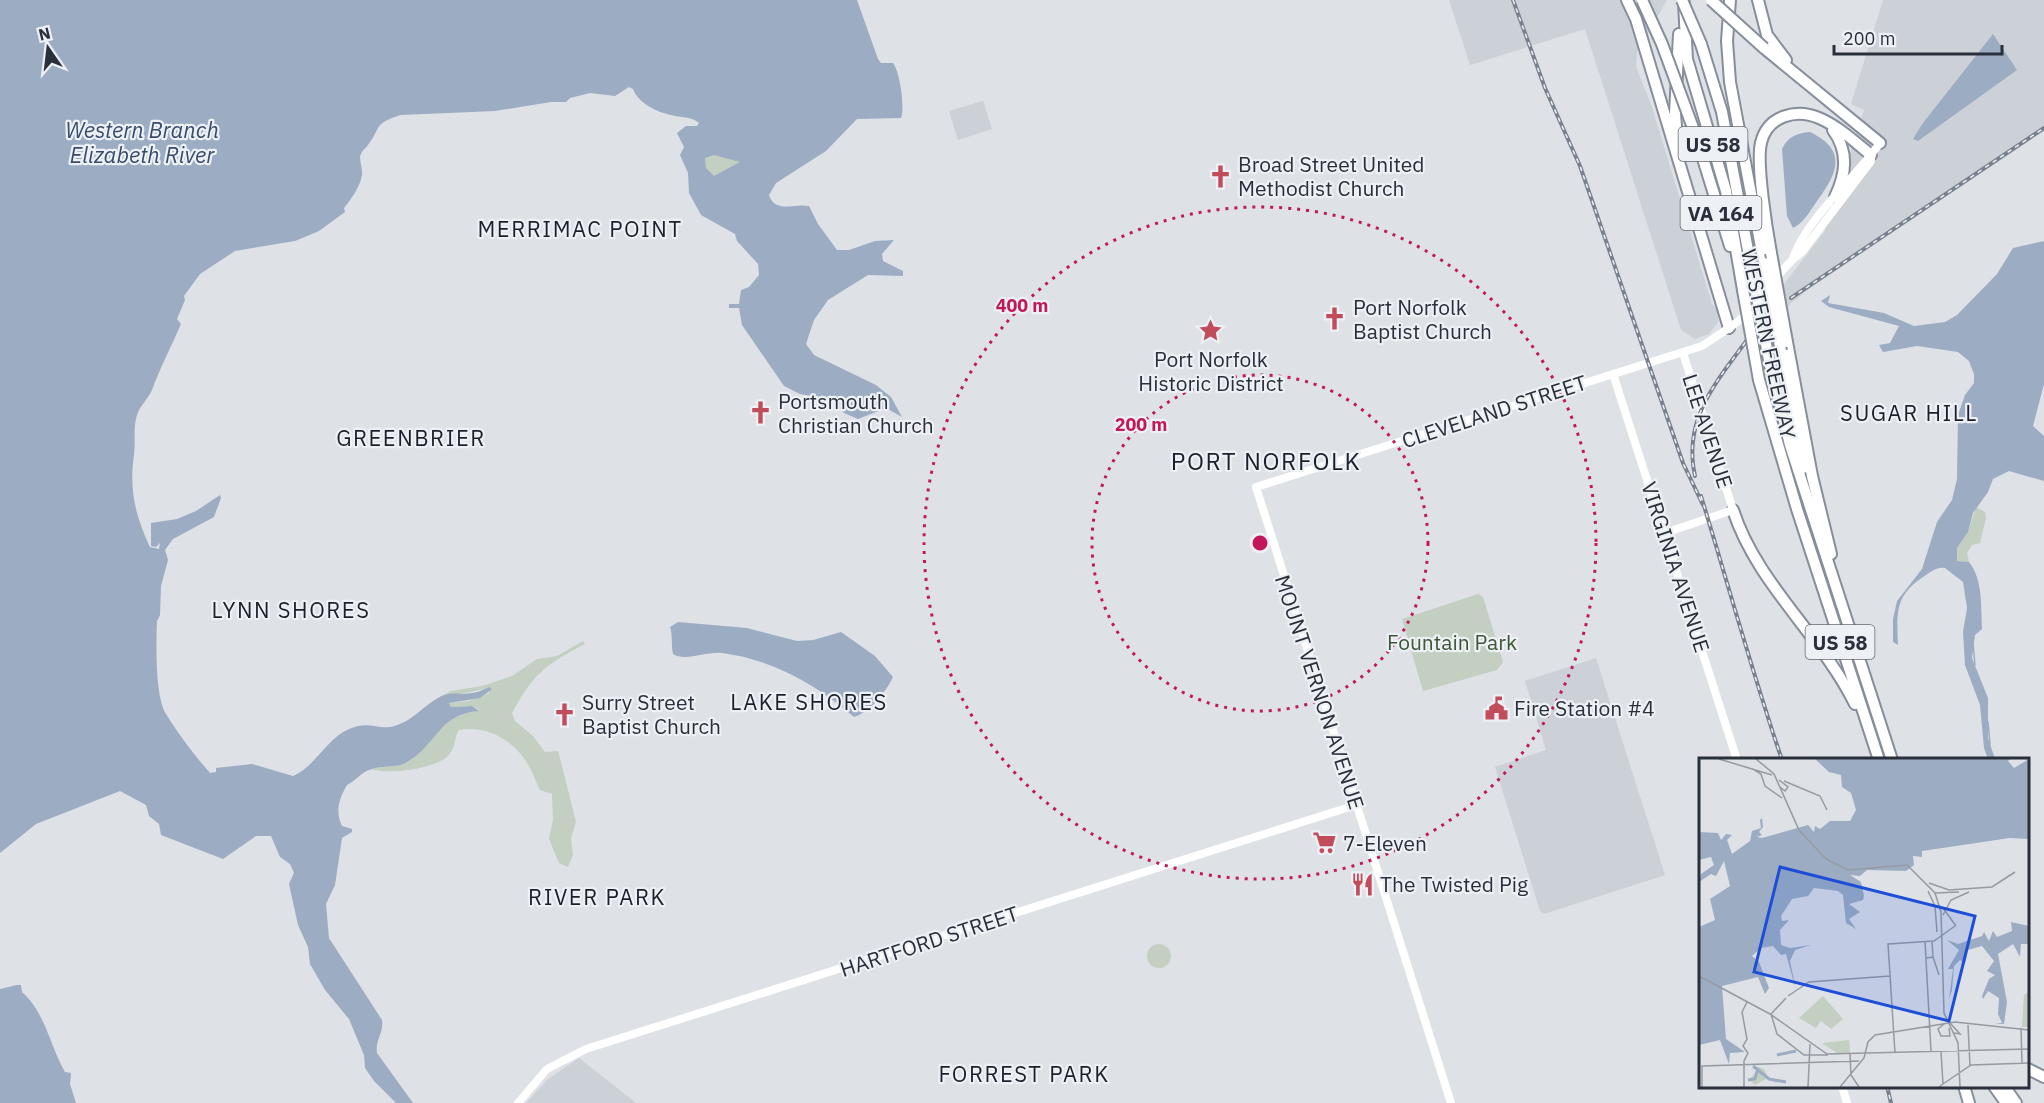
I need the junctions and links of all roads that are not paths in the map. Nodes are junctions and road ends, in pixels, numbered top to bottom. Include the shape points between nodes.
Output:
1 (1627, 0) edge
2 (1642, 0) edge
3 (1684, 0) edge
4 (1711, 0) edge
5 (1730, 0) edge
6 (1758, 0) edge
7 (1814, 88) junction
8 (1827, 122) junction
9 (1880, 143) joint
10 (1871, 155) junction
11 (1683, 171) junction
12 (1835, 197) junction
13 (1792, 259) junction
14 (1743, 290) junction
15 (1729, 328) junction
16 (1784, 347) junction
17 (1683, 353) junction
18 (1614, 374) junction
19 (1256, 487) joint
20 (1733, 510) junction
21 (1812, 515) junction
22 (1665, 533) junction
23 (1837, 587) junction
24 (1872, 738) junction
25 (1737, 758) edge
26 (1879, 758) edge
27 (1892, 758) edge
28 (1356, 805) junction
29 (2029, 1070) edge
30 (2044, 1077) edge
31 (1843, 1088) edge
32 (1965, 1088) edge
33 (1995, 1088) edge
34 (2005, 1088) edge
35 (518, 1103) edge
36 (1451, 1103) edge
37 (1847, 1103) edge
38 (1969, 1103) edge
39 (2006, 1103) edge
40 (2016, 1103) edge

1 - 11 highway
2 - 14 highway, WESTERN FREEWAY / VA 164, bridge via 1696,136
3 - 11 highway via 1675,114
3 - 14 highway, US 58 via 1687,59 1726,191
3 - 21 highway, WESTERN FREEWAY / VA 164, bridge via 1722,112 1770,365
4 - 7 highway, bridge
5 - 16 highway, US 58, bridge via 1730,82
6 - 7 highway via 1761,21 1771,42
7 - 9 highway
8 - 10 highway
8 - 12 highway via 1839,138 1845,161 1844,180
8 - 16 highway, bridge via 1806,113 1789,114 1773,124 1760,145
9 - 10 street
10 - 12 street
10 - 13 street via 1871,161 1816,234
11 - 15 highway
12 - 13 street
13 - 15 street, CLEVELAND STREET via 1755,305
14 - 24 highway, US 58, bridge via 1759,380
15 - 17 street, CLEVELAND STREET
16 - 21 highway, US 58
16 - 23 highway
17 - 18 street, CLEVELAND STREET
17 - 20 street, LEE AVENUE
18 - 19 street, CLEVELAND STREET
18 - 22 street, VIRGINIA AVENUE
19 - 28 street, MOUNT VERNON AVENUE
20 - 22 street
20 - 24 highway via 1752,556 1831,662
21 - 23 highway, US 58
22 - 25 street, VIRGINIA AVENUE
23 - 27 highway, US 58
24 - 26 highway, US 58
28 - 35 street, HARTFORD STREET via 586,1050 547,1069
28 - 36 street, MOUNT VERNON AVENUE
29 - 30 highway
31 - 37 street
32 - 38 highway
33 - 39 highway
34 - 40 highway

